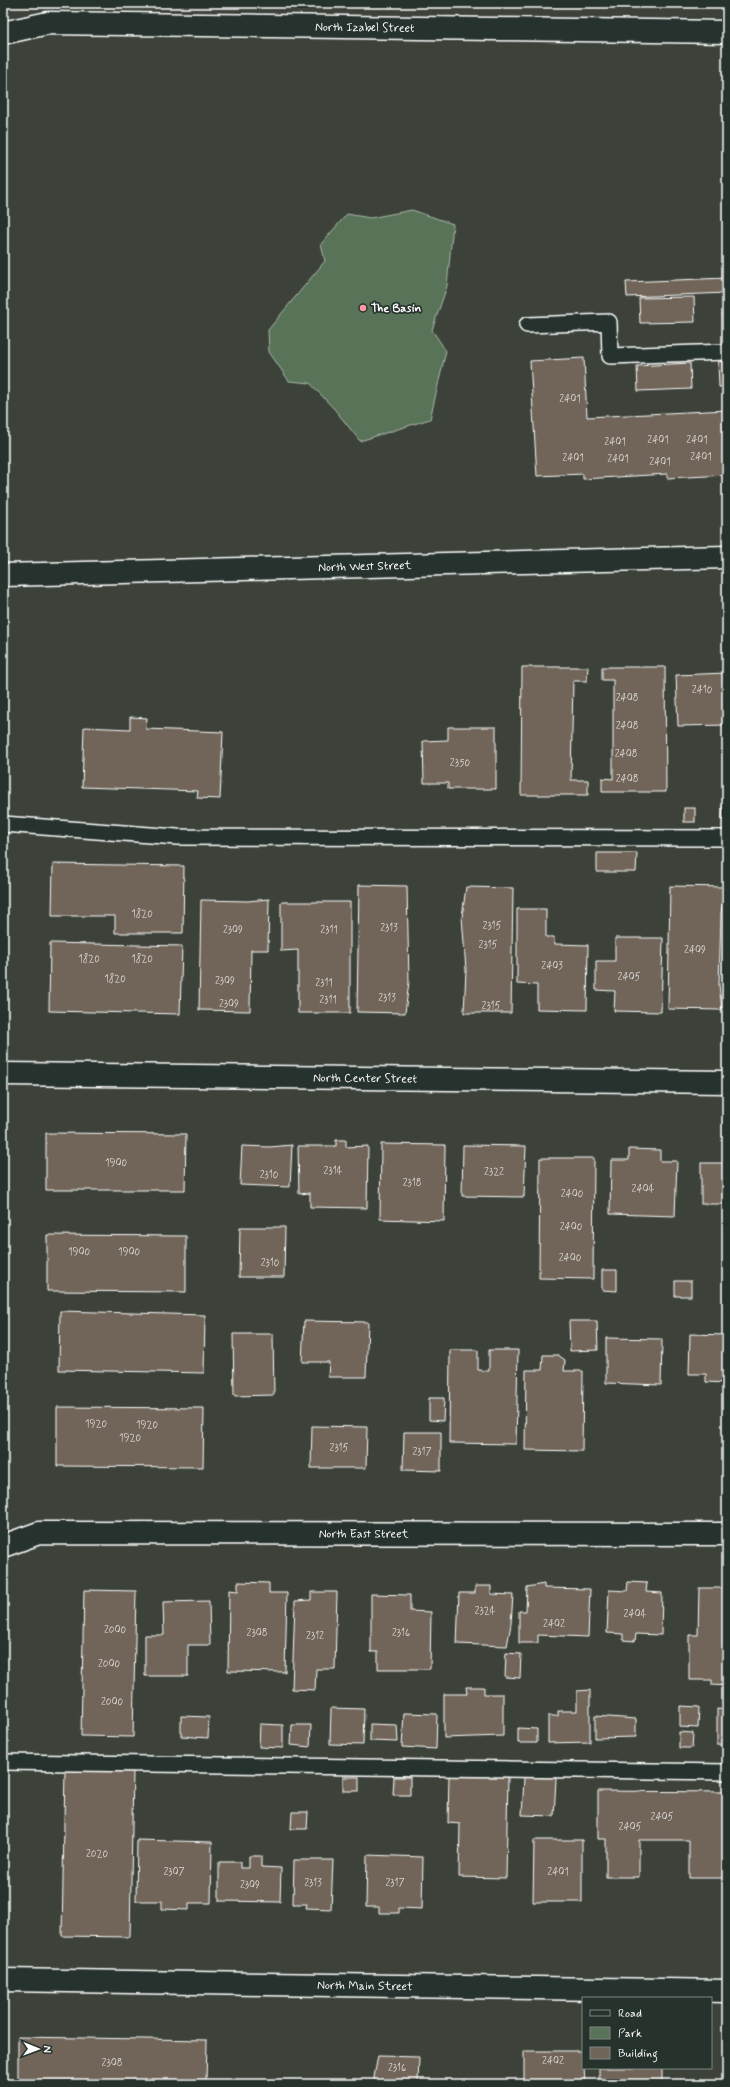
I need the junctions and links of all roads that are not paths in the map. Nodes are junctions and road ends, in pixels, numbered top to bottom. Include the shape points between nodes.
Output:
1 (727, 32) edge
2 (3, 34) edge
3 (527, 325) dead end
4 (727, 352) edge
5 (727, 557) edge
6 (3, 574) edge
7 (3, 824) edge
8 (727, 838) edge
9 (3, 1074) edge
10 (727, 1082) edge
11 (727, 1534) edge
12 (3, 1546) edge
13 (3, 1762) edge
14 (727, 1772) edge
15 (3, 1980) edge
16 (727, 1991) edge

1 - 2 street, North Izabel Street via 48,23
3 - 4 lane via 609,322 610,356
5 - 6 street, North West Street
7 - 8 lane via 177,837
9 - 10 street, North Center Street
11 - 12 street, North East Street via 39,1533
13 - 14 lane
15 - 16 street, North Main Street

